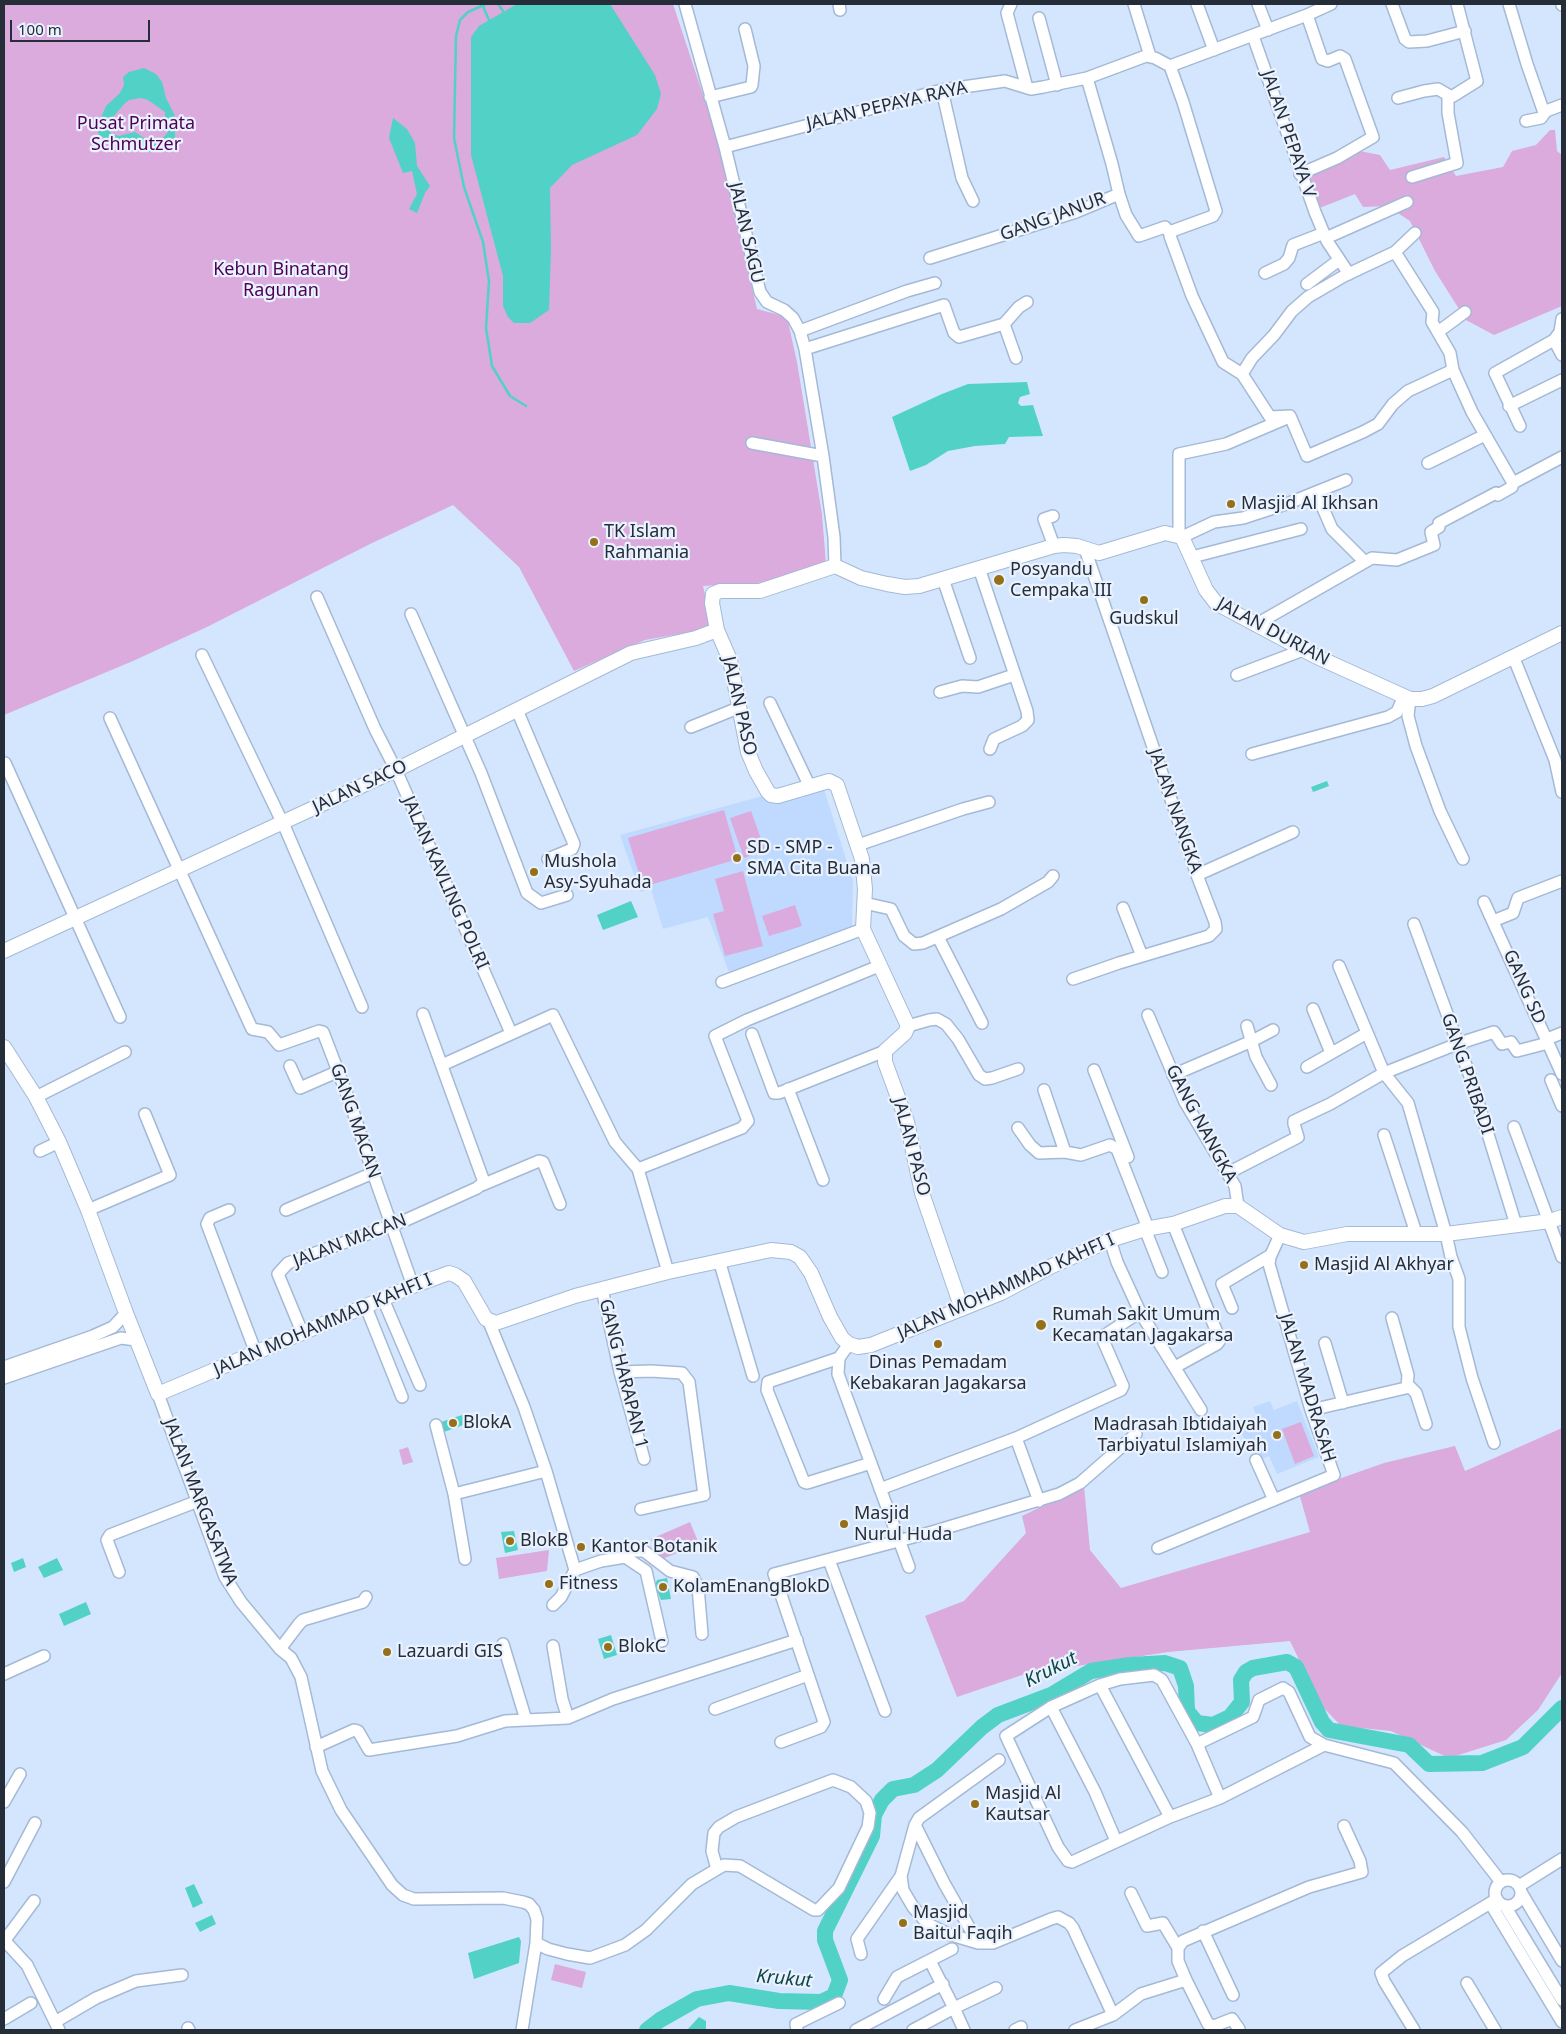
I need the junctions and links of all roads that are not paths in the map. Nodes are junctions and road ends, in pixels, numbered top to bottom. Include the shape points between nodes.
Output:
1 (685, 4) edge
2 (1011, 4) edge
3 (1134, 4) edge
4 (1197, 4) edge
5 (1258, 4) edge
6 (1332, 4) edge
7 (1392, 4) edge
8 (1458, 4) edge
9 (1509, 4) edge
10 (1307, 16) junction
11 (1039, 18) dead end
12 (745, 29) dead end
13 (1268, 30) junction
14 (1466, 31) junction
15 (1253, 36) junction
16 (1214, 50) junction
17 (1150, 56) junction
18 (1170, 66) junction
19 (1088, 78) junction
20 (1057, 85) junction
21 (1027, 88) junction
22 (942, 90) junction
23 (1448, 95) junction
24 (710, 97) junction
25 (1398, 98) dead end
26 (1562, 105) edge
27 (1546, 111) junction
28 (1526, 121) dead end
29 (725, 147) junction
30 (1300, 174) junction
31 (1412, 178) dead end
32 (1119, 194) junction
33 (973, 202) dead end
34 (1407, 202) dead end
35 (1170, 233) junction
36 (1415, 233) dead end
37 (1325, 235) junction
38 (1395, 252) junction
39 (930, 258) dead end
40 (1339, 260) junction
41 (1265, 273) dead end
42 (1349, 274) junction
43 (935, 283) dead end
44 (1307, 284) dead end
45 (1027, 302) dead end
46 (1465, 312) dead end
47 (1562, 318) edge
48 (1004, 324) junction
49 (800, 331) junction
50 (1438, 332) junction
51 (1554, 340) junction
52 (805, 349) junction
53 (1562, 355) edge
54 (1016, 358) dead end
55 (1453, 370) junction
56 (1242, 374) junction
57 (1562, 380) edge
58 (1509, 406) junction
59 (1290, 416) junction
60 (1520, 426) dead end
61 (1485, 435) junction
62 (752, 443) dead end
63 (823, 456) junction
64 (1562, 457) edge
65 (1428, 463) dead end
66 (1346, 480) dead end
67 (1513, 483) junction
68 (1175, 487) dead end
69 (1316, 492) junction
70 (1178, 502) junction
71 (1053, 516) dead end
72 (1301, 529) dead end
73 (1180, 536) junction
74 (1054, 546) junction
75 (1085, 549) junction
76 (1192, 557) junction
77 (1365, 562) junction
78 (836, 566) junction
79 (979, 568) junction
80 (943, 579) junction
81 (317, 597) dead end
82 (411, 614) dead end
83 (1255, 625) junction
84 (717, 630) junction
85 (1562, 633) edge
86 (1303, 650) junction
87 (202, 655) dead end
88 (1513, 656) junction
89 (970, 658) dead end
90 (1014, 675) junction
91 (1237, 676) dead end
92 (940, 692) dead end
93 (1407, 697) junction
94 (770, 703) dead end
95 (738, 708) junction
96 (518, 710) junction
97 (110, 718) dead end
98 (691, 727) dead end
99 (466, 737) junction
100 (990, 749) dead end
101 (1252, 754) dead end
102 (5, 763) edge
103 (396, 770) junction
104 (1561, 786) edge
105 (810, 787) junction
106 (989, 802) dead end
107 (282, 822) junction
108 (1293, 832) dead end
109 (858, 845) junction
110 (548, 859) dead end
111 (1463, 859) dead end
112 (180, 870) junction
113 (1197, 875) junction
114 (1053, 876) dead end
115 (1562, 881) edge
116 (567, 895) dead end
117 (1484, 902) dead end
118 (864, 903) junction
119 (1123, 908) dead end
120 (75, 917) junction
121 (1493, 921) junction
122 (1414, 924) dead end
123 (863, 929) junction
124 (938, 936) junction
125 (4, 950) edge
126 (1142, 956) junction
127 (879, 966) junction
128 (1339, 966) dead end
129 (1073, 979) dead end
130 (722, 982) dead end
131 (362, 1007) dead end
132 (1313, 1008) dead end
133 (423, 1014) dead end
134 (1148, 1015) dead end
135 (120, 1017) dead end
136 (982, 1023) dead end
137 (908, 1026) junction
138 (1247, 1026) dead end
139 (1273, 1030) dead end
140 (511, 1033) junction
141 (1367, 1033) junction
142 (1562, 1033) edge
143 (752, 1034) dead end
144 (1252, 1041) junction
145 (1547, 1041) junction
146 (1457, 1044) junction
147 (4, 1047) edge
148 (885, 1051) junction
149 (125, 1052) dead end
150 (1331, 1053) junction
151 (442, 1065) junction
152 (290, 1066) dead end
153 (1307, 1067) dead end
154 (1018, 1069) dead end
155 (1094, 1070) dead end
156 (339, 1071) junction
157 (1384, 1073) junction
158 (1562, 1074) edge
159 (1173, 1075) junction
160 (1551, 1080) dead end
161 (1271, 1085) dead end
162 (788, 1089) junction
163 (1044, 1090) dead end
164 (36, 1097) junction
165 (1562, 1106) edge
166 (145, 1114) dead end
167 (1514, 1127) dead end
168 (1018, 1128) dead end
169 (1384, 1135) dead end
170 (59, 1142) junction
171 (40, 1151) dead end
172 (1065, 1152) junction
173 (638, 1168) junction
174 (373, 1173) junction
175 (1228, 1173) junction
176 (823, 1180) dead end
177 (482, 1185) junction
178 (560, 1204) dead end
179 (1238, 1206) junction
180 (88, 1210) junction
181 (229, 1210) dead end
182 (286, 1210) dead end
183 (1556, 1219) edge
184 (1173, 1224) junction
185 (392, 1225) junction
186 (1516, 1225) junction
187 (1149, 1228) junction
188 (1416, 1233) junction
189 (1446, 1234) junction
190 (1280, 1235) junction
191 (1110, 1240) junction
192 (1271, 1255) junction
193 (1562, 1257) edge
194 (719, 1260) junction
195 (668, 1272) junction
196 (1162, 1272) dead end
197 (413, 1286) junction
198 (602, 1289) junction
199 (383, 1299) junction
200 (366, 1307) junction
201 (1232, 1308) dead end
202 (962, 1309) junction
203 (1140, 1312) junction
204 (126, 1314) junction
205 (1392, 1318) dead end
206 (490, 1322) junction
207 (302, 1332) junction
208 (136, 1340) junction
209 (1325, 1342) dead end
210 (849, 1344) junction
211 (256, 1353) junction
212 (839, 1358) junction
213 (4, 1367) edge
214 (1175, 1367) junction
215 (620, 1372) junction
216 (753, 1376) dead end
217 (4, 1378) edge
218 (420, 1385) dead end
219 (1407, 1387) junction
220 (158, 1394) junction
221 (402, 1397) dead end
222 (1343, 1403) junction
223 (1202, 1410) dead end
224 (1311, 1410) junction
225 (1426, 1424) dead end
226 (436, 1425) dead end
227 (1136, 1434) dead end
228 (1016, 1438) junction
229 (1494, 1443) dead end
230 (644, 1459) dead end
231 (1256, 1460) dead end
232 (870, 1463) junction
233 (546, 1471) junction
234 (880, 1489) junction
235 (454, 1494) junction
236 (1039, 1500) junction
237 (1274, 1500) junction
238 (198, 1501) junction
239 (641, 1509) dead end
240 (900, 1540) junction
241 (1158, 1548) dead end
242 (625, 1557) junction
243 (465, 1559) dead end
244 (829, 1560) junction
245 (910, 1567) dead end
246 (575, 1570) junction
247 (119, 1572) dead end
248 (366, 1597) dead end
249 (553, 1605) dead end
250 (702, 1634) dead end
251 (797, 1640) junction
252 (662, 1641) dead end
253 (503, 1644) dead end
254 (553, 1646) dead end
255 (280, 1649) junction
256 (44, 1656) dead end
257 (4, 1674) edge
258 (808, 1675) junction
259 (1100, 1685) junction
260 (1051, 1707) junction
261 (715, 1709) dead end
262 (885, 1711) dead end
263 (568, 1718) junction
264 (526, 1720) junction
265 (781, 1742) dead end
266 (1197, 1744) junction
267 (1324, 1745) junction
268 (316, 1747) junction
269 (999, 1760) dead end
270 (20, 1774) dead end
271 (1220, 1798) junction
272 (4, 1802) edge
273 (1170, 1817) junction
274 (35, 1823) dead end
275 (915, 1825) junction
276 (1344, 1826) dead end
277 (1116, 1841) junction
278 (1562, 1859) edge
279 (717, 1868) junction
280 (901, 1876) junction
281 (4, 1882) edge
282 (1501, 1882) junction
283 (1520, 1889) junction
284 (1131, 1893) dead end
285 (34, 1901) dead end
286 (1497, 1903) junction
287 (1203, 1931) junction
288 (5, 1942) edge
289 (536, 1942) junction
290 (978, 1943) junction
291 (1178, 1948) junction
292 (952, 1949) dead end
293 (861, 1954) dead end
294 (930, 1960) junction
295 (1562, 1961) edge
296 (182, 1974) dead end
297 (1186, 1980) junction
298 (1466, 1983) dead end
299 (943, 1984) junction
300 (996, 1988) dead end
301 (1233, 1995) dead end
302 (884, 1999) dead end
303 (1562, 2000) edge
304 (31, 2003) dead end
305 (838, 2003) dead end
306 (954, 2008) junction
307 (1112, 2015) junction
308 (4, 2019) edge
309 (1562, 2022) edge
310 (57, 2026) edge
311 (1239, 2029) dead end
312 (522, 2030) edge
313 (796, 2030) edge
314 (856, 2030) edge
315 (913, 2030) edge
316 (964, 2030) edge
317 (1075, 2030) edge
318 (1414, 2030) edge
319 (1495, 2030) edge

1 - 24 street, JALAN SAGU
2 - 21 street via 1007,13
3 - 17 street
4 - 16 street
5 - 13 street
6 - 10 street
7 - 14 street via 1409,42
8 - 14 street
9 - 27 street via 1527,64
10 - 13 street
10 - 30 street via 1322,59 1328,61 1340,56 1346,59 1373,137
11 - 20 street
12 - 24 street via 754,66 751,87
13 - 15 street
14 - 23 street via 1478,81 1453,96
15 - 16 street
15 - 30 street, JALAN PEPAYA V
16 - 18 street
17 - 18 street
17 - 19 street, JALAN PEPAYA RAYA
18 - 35 street via 1216,211 1213,216
19 - 20 street, JALAN PEPAYA RAYA
19 - 32 street, GANG JANUR
20 - 21 street, JALAN PEPAYA RAYA
21 - 22 street, JALAN PEPAYA RAYA via 1005,82
22 - 29 street, JALAN PEPAYA RAYA
22 - 33 street via 962,178
23 - 25 street via 1438,89
23 - 31 street via 1457,163
24 - 29 street, JALAN SAGU
26 - 27 street
27 - 28 street via 1540,118
29 - 49 street, JALAN SAGU via 760,292 767,302 789,313
30 - 37 street, JALAN PEPAYA V
32 - 35 street via 1138,236 1165,227
32 - 39 street, GANG JANUR via 1076,212
34 - 37 street
35 - 56 street via 1192,296 1223,362
36 - 38 street
37 - 40 street, JALAN PEPAYA V
37 - 41 street via 1293,245 1290,258
38 - 42 street
38 - 50 street via 1426,298
40 - 42 street, JALAN PEPAYA V
40 - 44 street
42 - 56 street via 1308,297 1292,311
43 - 49 street
45 - 48 street
46 - 50 street
47 - 51 street via 1560,332
48 - 52 street via 959,337 954,334 944,305
48 - 54 street
49 - 52 street, JALAN SAGU
50 - 55 street via 1450,353
51 - 53 street
51 - 58 street via 1496,371 1495,377
52 - 63 street, JALAN SAGU
55 - 59 street via 1408,391 1378,424 1307,456
55 - 61 street
56 - 59 street via 1270,417
57 - 58 street
58 - 60 street
59 - 70 street via 1226,444 1179,454
61 - 65 street
61 - 67 street
62 - 63 street
63 - 78 street, JALAN SAGU
64 - 67 street
66 - 69 street
67 - 77 street via 1498,495 1496,493 1439,523 1439,527 1431,532 1434,545 1397,560 1372,558
68 - 70 street
69 - 73 street via 1259,514 1214,522
69 - 77 street via 1332,530
70 - 73 street
71 - 74 street via 1044,519
72 - 76 street
73 - 75 main road via 1165,533 1099,553
73 - 76 main road, JALAN DURIAN
74 - 75 main road
74 - 79 main road
75 - 113 street, JALAN NANGKA
76 - 83 main road, JALAN DURIAN via 1210,597
77 - 83 street
78 - 80 main road via 861,578 905,587
78 - 84 main road, JALAN PASO via 760,591 716,592 711,598
79 - 80 main road
79 - 90 street
80 - 89 street
81 - 103 street, JALAN KAVLING POLRI
82 - 99 street
83 - 86 main road, JALAN DURIAN
84 - 95 main road, JALAN PASO via 730,660
84 - 96 main road, JALAN SACO via 631,653
85 - 88 main road
86 - 91 street
86 - 93 main road, JALAN DURIAN
87 - 107 street
88 - 93 main road via 1433,696 1422,699
88 - 104 street via 1555,760
90 - 92 street via 978,687 962,686
90 - 100 street via 1028,720 994,739
93 - 101 street via 1397,712 1388,717
93 - 111 street via 1416,746
94 - 105 street
95 - 98 street
95 - 105 main road, JALAN PASO via 748,752 768,792 778,796
96 - 99 main road, JALAN SACO
96 - 110 street via 574,844 572,850
97 - 112 street
99 - 103 main road, JALAN SACO
99 - 116 street via 527,893 541,903
102 - 120 street
103 - 107 main road, JALAN SACO
103 - 140 street, JALAN KAVLING POLRI
105 - 109 main road, JALAN PASO via 829,781 838,785
106 - 109 street
107 - 112 main road, JALAN SACO
107 - 131 street
108 - 113 street
109 - 118 main road, JALAN PASO via 865,874
112 - 120 main road, JALAN SACO
112 - 156 street, GANG MACAN via 252,1029 268,1032 279,1045 323,1032
113 - 126 street, JALAN NANGKA via 1216,929 1212,934
114 - 124 street via 1001,909
115 - 121 street via 1518,898 1513,913
117 - 121 street, GANG SD
118 - 123 main road, JALAN PASO
118 - 124 street via 891,909 904,936 914,944
119 - 126 street
120 - 125 main road, JALAN SACO
120 - 135 street
121 - 145 street, GANG SD
122 - 146 street, GANG PRIBADI
123 - 127 main road, JALAN PASO
123 - 130 street
124 - 136 street
126 - 129 street, JALAN NANGKA
127 - 137 main road, JALAN PASO
127 - 173 street via 715,1036 748,1121 742,1128
128 - 141 street
132 - 150 street
133 - 151 street
134 - 159 street, GANG NANGKA
137 - 148 main road
137 - 154 street via 929,1020 946,1024 979,1075 985,1079
138 - 144 street
139 - 144 street
140 - 151 street
140 - 173 street via 553,1015 615,1142
141 - 150 street
141 - 157 street
142 - 145 street
143 - 162 street via 774,1092
144 - 159 street
144 - 161 street via 1256,1057
145 - 146 street via 1517,1051 1511,1042 1502,1044 1493,1032
145 - 158 street, GANG SD
146 - 157 street
146 - 186 street, GANG PRIBADI via 1482,1110
147 - 164 main road, JALAN MARGASATWA
148 - 162 street
148 - 202 main road, JALAN PASO via 886,1067 907,1122 922,1193
149 - 164 street
150 - 153 street
151 - 177 street via 484,1178
152 - 156 street via 300,1088
155 - 187 street
156 - 174 street, GANG MACAN
157 - 175 street via 1294,1122 1298,1138
157 - 189 street via 1408,1103
159 - 175 street, GANG NANGKA via 1185,1102
160 - 165 street
162 - 176 street
163 - 172 street
164 - 170 main road, JALAN MARGASATWA
166 - 180 street via 170,1175
167 - 183 street
168 - 172 street via 1039,1153
169 - 188 street
170 - 171 street
170 - 180 main road, JALAN MARGASATWA
172 - 187 street via 1081,1155 1110,1145 1117,1149
173 - 195 street
174 - 182 street
174 - 185 street, GANG MACAN
175 - 179 street, GANG NANGKA via 1235,1186
177 - 178 street, JALAN MACAN via 539,1161 543,1162
177 - 185 street, JALAN MACAN
179 - 184 main road, JALAN MOHAMMAD KAHFI I via 1226,1206
179 - 190 main road
180 - 204 main road, JALAN MARGASATWA
181 - 211 street via 210,1218 207,1224
183 - 186 main road
183 - 193 street
184 - 187 main road, JALAN MOHAMMAD KAHFI I
184 - 214 street via 1220,1340
185 - 197 street, GANG MACAN
185 - 207 street, JALAN MACAN via 288,1263 278,1274
186 - 189 main road
187 - 191 main road, JALAN MOHAMMAD KAHFI I
187 - 196 street
188 - 189 main road
188 - 190 main road via 1347,1234 1304,1242
189 - 229 street via 1459,1278 1460,1327 1472,1378
190 - 192 street, JALAN MADRASAH
191 - 202 main road, JALAN MOHAMMAD KAHFI I
191 - 203 street
192 - 201 street via 1222,1284
192 - 224 street, JALAN MADRASAH via 1269,1264
194 - 195 main road
194 - 210 main road via 771,1250 791,1252 800,1257 811,1273 834,1324
194 - 216 street
195 - 198 main road
197 - 199 main road, JALAN MOHAMMAD KAHFI I
197 - 206 main road, JALAN MOHAMMAD KAHFI I via 442,1275 455,1275 464,1281 483,1316
198 - 206 main road via 496,1323
198 - 215 street, GANG HARAPAN 1
199 - 200 main road, JALAN MOHAMMAD KAHFI I
199 - 218 street
200 - 207 main road, JALAN MOHAMMAD KAHFI I
200 - 221 street
202 - 210 main road, JALAN MOHAMMAD KAHFI I via 871,1345 858,1347
203 - 214 street
203 - 228 street via 1105,1335 1103,1340 1123,1386 1121,1390
204 - 208 main road, JALAN MARGASATWA
204 - 213 street via 113,1327 93,1336
205 - 219 street via 1408,1375
206 - 233 street
207 - 211 main road, JALAN MOHAMMAD KAHFI I
208 - 217 street via 121,1338
208 - 220 main road, JALAN MARGASATWA
209 - 222 street
210 - 212 street
211 - 220 main road, JALAN MOHAMMAD KAHFI I
212 - 232 street via 838,1374
212 - 232 street via 768,1382 766,1390 804,1482
214 - 223 street
215 - 230 street, GANG HARAPAN 1
215 - 239 street via 682,1373 689,1382 704,1495
219 - 222 street
219 - 225 street via 1416,1393
220 - 238 street, JALAN MARGASATWA
222 - 224 street
224 - 237 street, JALAN MADRASAH via 1334,1475
226 - 235 street
227 - 236 street via 1080,1483
228 - 234 street
228 - 236 street
231 - 237 street
232 - 234 street
233 - 235 street
233 - 246 street
234 - 240 street
235 - 243 street
236 - 240 street
237 - 241 street, JALAN MADRASAH
238 - 247 street via 110,1535 107,1540
238 - 255 street, JALAN MARGASATWA via 225,1578
240 - 244 street
240 - 245 street
242 - 246 street
242 - 250 street via 632,1551 644,1551 670,1571 693,1577 698,1587
242 - 252 street via 646,1572
244 - 251 street via 774,1574
244 - 262 street
246 - 249 street via 561,1597
248 - 255 street via 360,1604 303,1620
251 - 258 street
251 - 263 street via 668,1680
253 - 264 street
254 - 263 street
255 - 268 street, JALAN MARGASATWA via 291,1658 301,1677
256 - 257 street
258 - 261 street
258 - 265 street via 824,1726
259 - 260 street
259 - 266 street via 1154,1675 1162,1680
259 - 273 street
260 - 277 street
260 - 277 street via 1006,1736 1026,1782 1068,1861
263 - 264 street
264 - 268 street via 505,1721 457,1736 369,1750 358,1731 354,1730
266 - 267 street via 1253,1717 1259,1700 1283,1688 1289,1692 1310,1737
266 - 271 street
267 - 271 street
267 - 282 street via 1394,1764 1462,1832
268 - 289 street, JALAN MARGASATWA via 322,1771 342,1810 392,1886 414,1899 503,1898 529,1904 537,1919
269 - 275 street via 919,1818
270 - 272 street
271 - 273 street
273 - 277 street
274 - 281 street
275 - 280 street
275 - 290 street
276 - 287 street via 1362,1872 1320,1883
278 - 283 street
279 - 279 street via 740,1866 818,1910 839,1888 868,1827 870,1813 866,1801 851,1786 834,1780 736,1817 714,1834 712,1852
279 - 289 street via 692,1884 646,1930 625,1945 590,1958 548,1949
280 - 290 street via 903,1890 928,1924
280 - 293 street via 857,1939
282 - 283 street via 1511,1880
282 - 286 street via 1495,1890
283 - 286 street via 1520,1899 1515,1904
283 - 295 street
284 - 291 street via 1147,1926 1163,1923
285 - 288 street via 13,1926
286 - 303 street
286 - 309 street
286 - 318 street via 1402,1956 1381,1972
287 - 291 street via 1183,1941
287 - 301 street
288 - 310 street via 27,1965
289 - 312 street, JALAN MARGASATWA
290 - 307 street via 993,1943 1058,1917 1073,1928
291 - 297 street via 1178,1961
292 - 294 street
294 - 299 street
294 - 302 street via 897,1978
296 - 310 street via 136,1981 96,1998
297 - 307 street via 1141,1994
297 - 311 street via 1208,2024 1214,2026 1232,2020
298 - 319 street
299 - 306 street
299 - 314 street
300 - 306 street
304 - 308 street
305 - 313 street via 796,2024
306 - 315 street
306 - 316 street
307 - 317 street

